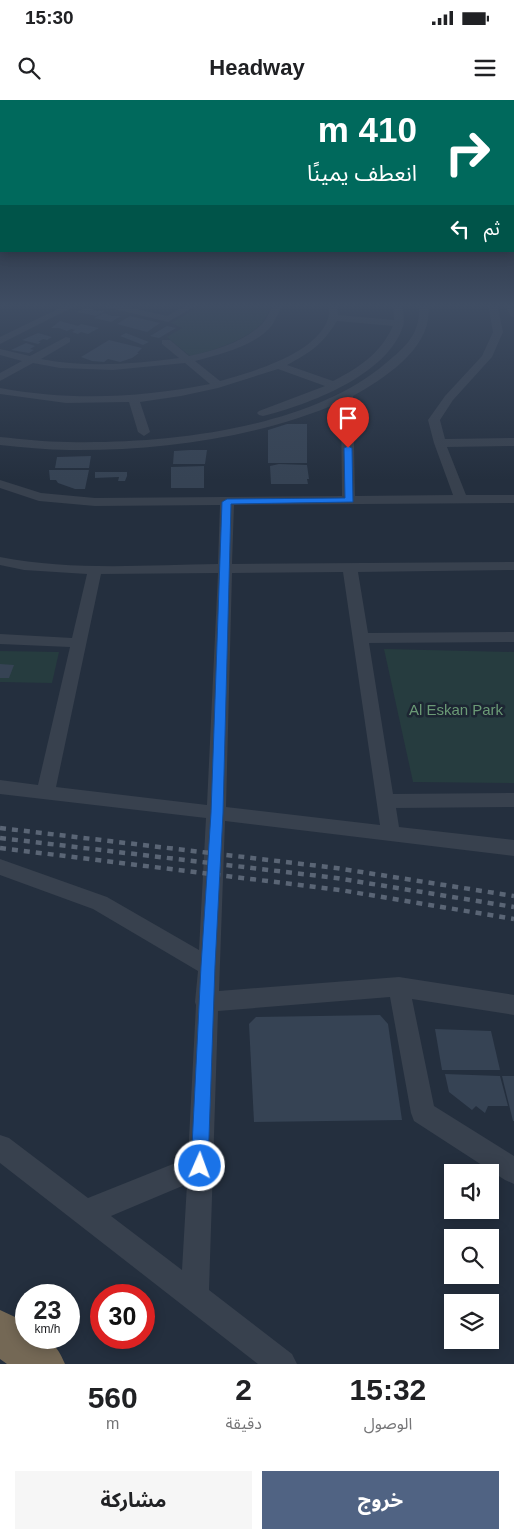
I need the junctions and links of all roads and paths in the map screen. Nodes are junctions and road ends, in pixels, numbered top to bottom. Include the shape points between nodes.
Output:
1 (27, 363) edge
2 (49, 363) edge
3 (171, 363) edge
4 (191, 363) edge
5 (282, 363) edge
6 (371, 363) edge
7 (395, 363) edge
8 (481, 363) edge
9 (278, 365) junction
10 (0, 378) edge
11 (218, 385) junction
12 (334, 385) junction
13 (0, 391) edge
14 (347, 396) junction
15 (134, 399) junction
16 (0, 430) edge
17 (144, 432) junction
18 (0, 441) edge
19 (514, 442) edge
20 (440, 443) junction
21 (0, 484) edge
22 (514, 499) edge
23 (461, 500) junction
24 (350, 501) junction
25 (227, 502) junction
26 (0, 561) edge
27 (514, 566) edge
28 (350, 568) junction
29 (225, 569) junction
30 (95, 570) junction
31 (514, 637) edge
32 (360, 638) junction
33 (0, 639) edge
34 (79, 643) junction
35 (0, 787) edge
36 (46, 792) junction
37 (514, 800) edge
38 (385, 802) junction
39 (217, 813) junction
40 (391, 834) junction
41 (514, 848) edge
42 (0, 867) edge
43 (208, 966) junction
44 (399, 987) junction
45 (206, 1002) junction
46 (514, 1005) edge
47 (0, 1147) edge
48 (200, 1166) junction
49 (514, 1171) edge
50 (85, 1213) junction
51 (194, 1297) junction
52 (0, 1332) edge
53 (44, 1364) edge
54 (282, 1364) edge

1 - 10 street
2 - 3 street via 98,367
4 - 11 street
5 - 9 street
6 - 12 street
7 - 14 street
8 - 20 street via 449,398 434,420
9 - 11 street
9 - 12 street
11 - 15 street
12 - 17 street via 275,409 237,420
13 - 15 street via 21,396 70,399
14 - 18 street via 244,430 172,442 78,446
14 - 24 street
15 - 17 street
16 - 17 street via 56,435
19 - 20 street
20 - 23 street
21 - 25 street via 39,497 95,502
22 - 23 street
23 - 24 street
24 - 25 street
25 - 29 street
26 - 30 street via 24,566
27 - 28 street
28 - 29 street
28 - 32 street
29 - 30 street
29 - 39 street
30 - 34 street
31 - 32 street
32 - 38 street
33 - 34 street
34 - 36 street
35 - 36 street
36 - 39 street
37 - 38 street
38 - 40 street
39 - 40 street
39 - 43 street
40 - 41 street
42 - 43 street via 100,903
43 - 45 street
44 - 45 street
44 - 46 street
44 - 49 street via 423,1113
45 - 48 street
47 - 50 street
48 - 50 street
48 - 51 street
50 - 51 street
51 - 54 street
52 - 53 highway

